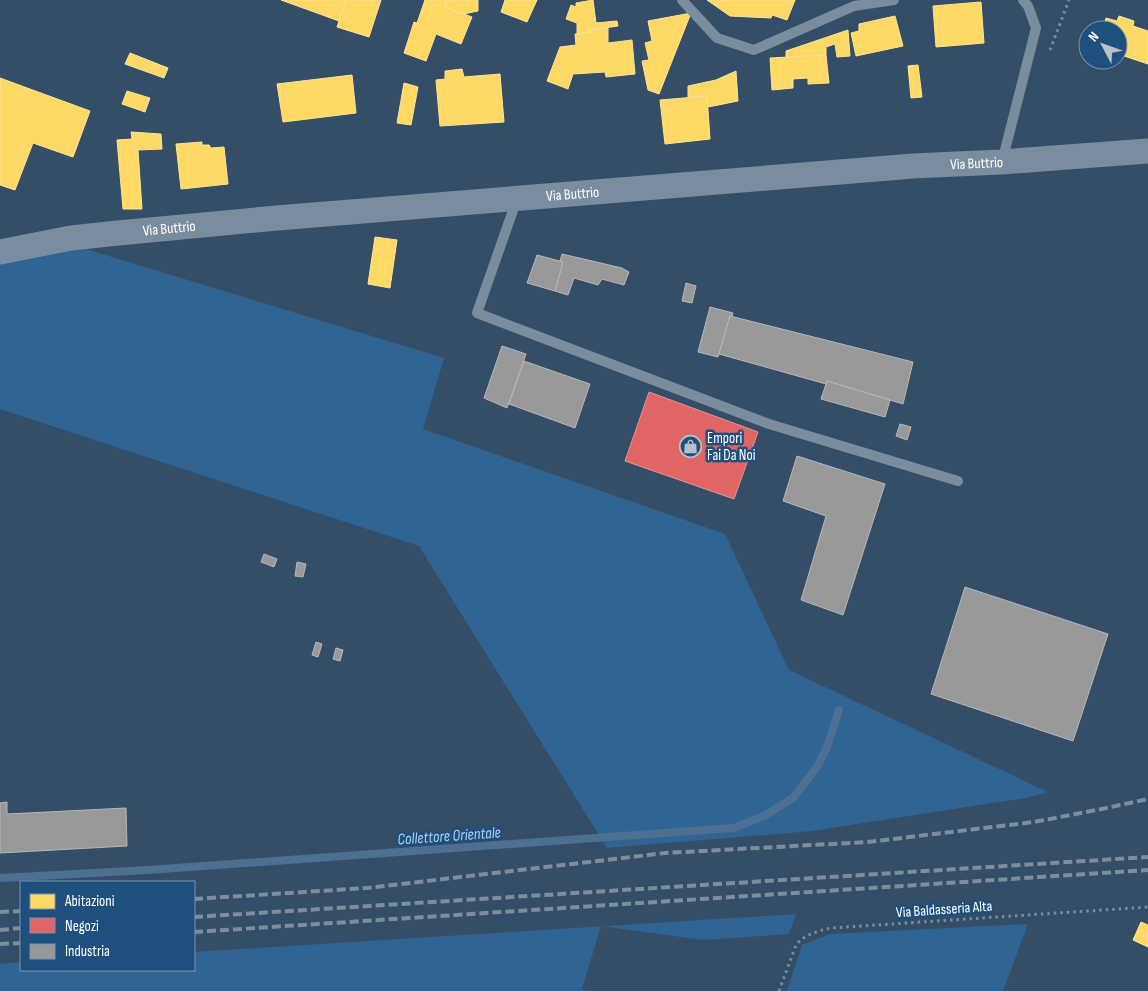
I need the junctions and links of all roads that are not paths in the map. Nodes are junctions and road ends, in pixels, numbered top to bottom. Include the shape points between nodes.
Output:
1 (682, 0) edge
2 (894, 0) edge
3 (1024, 0) edge
4 (1148, 151) edge
5 (1002, 162) junction
6 (517, 198) junction
7 (0, 252) edge
8 (958, 481) dead end

1 - 2 lane via 717,38 754,50 854,6
3 - 5 lane via 1036,28
4 - 5 street, Via Buttrio
5 - 6 street, Via Buttrio via 914,166
6 - 7 street, Via Buttrio via 80,237
6 - 8 lane via 477,313 769,424

